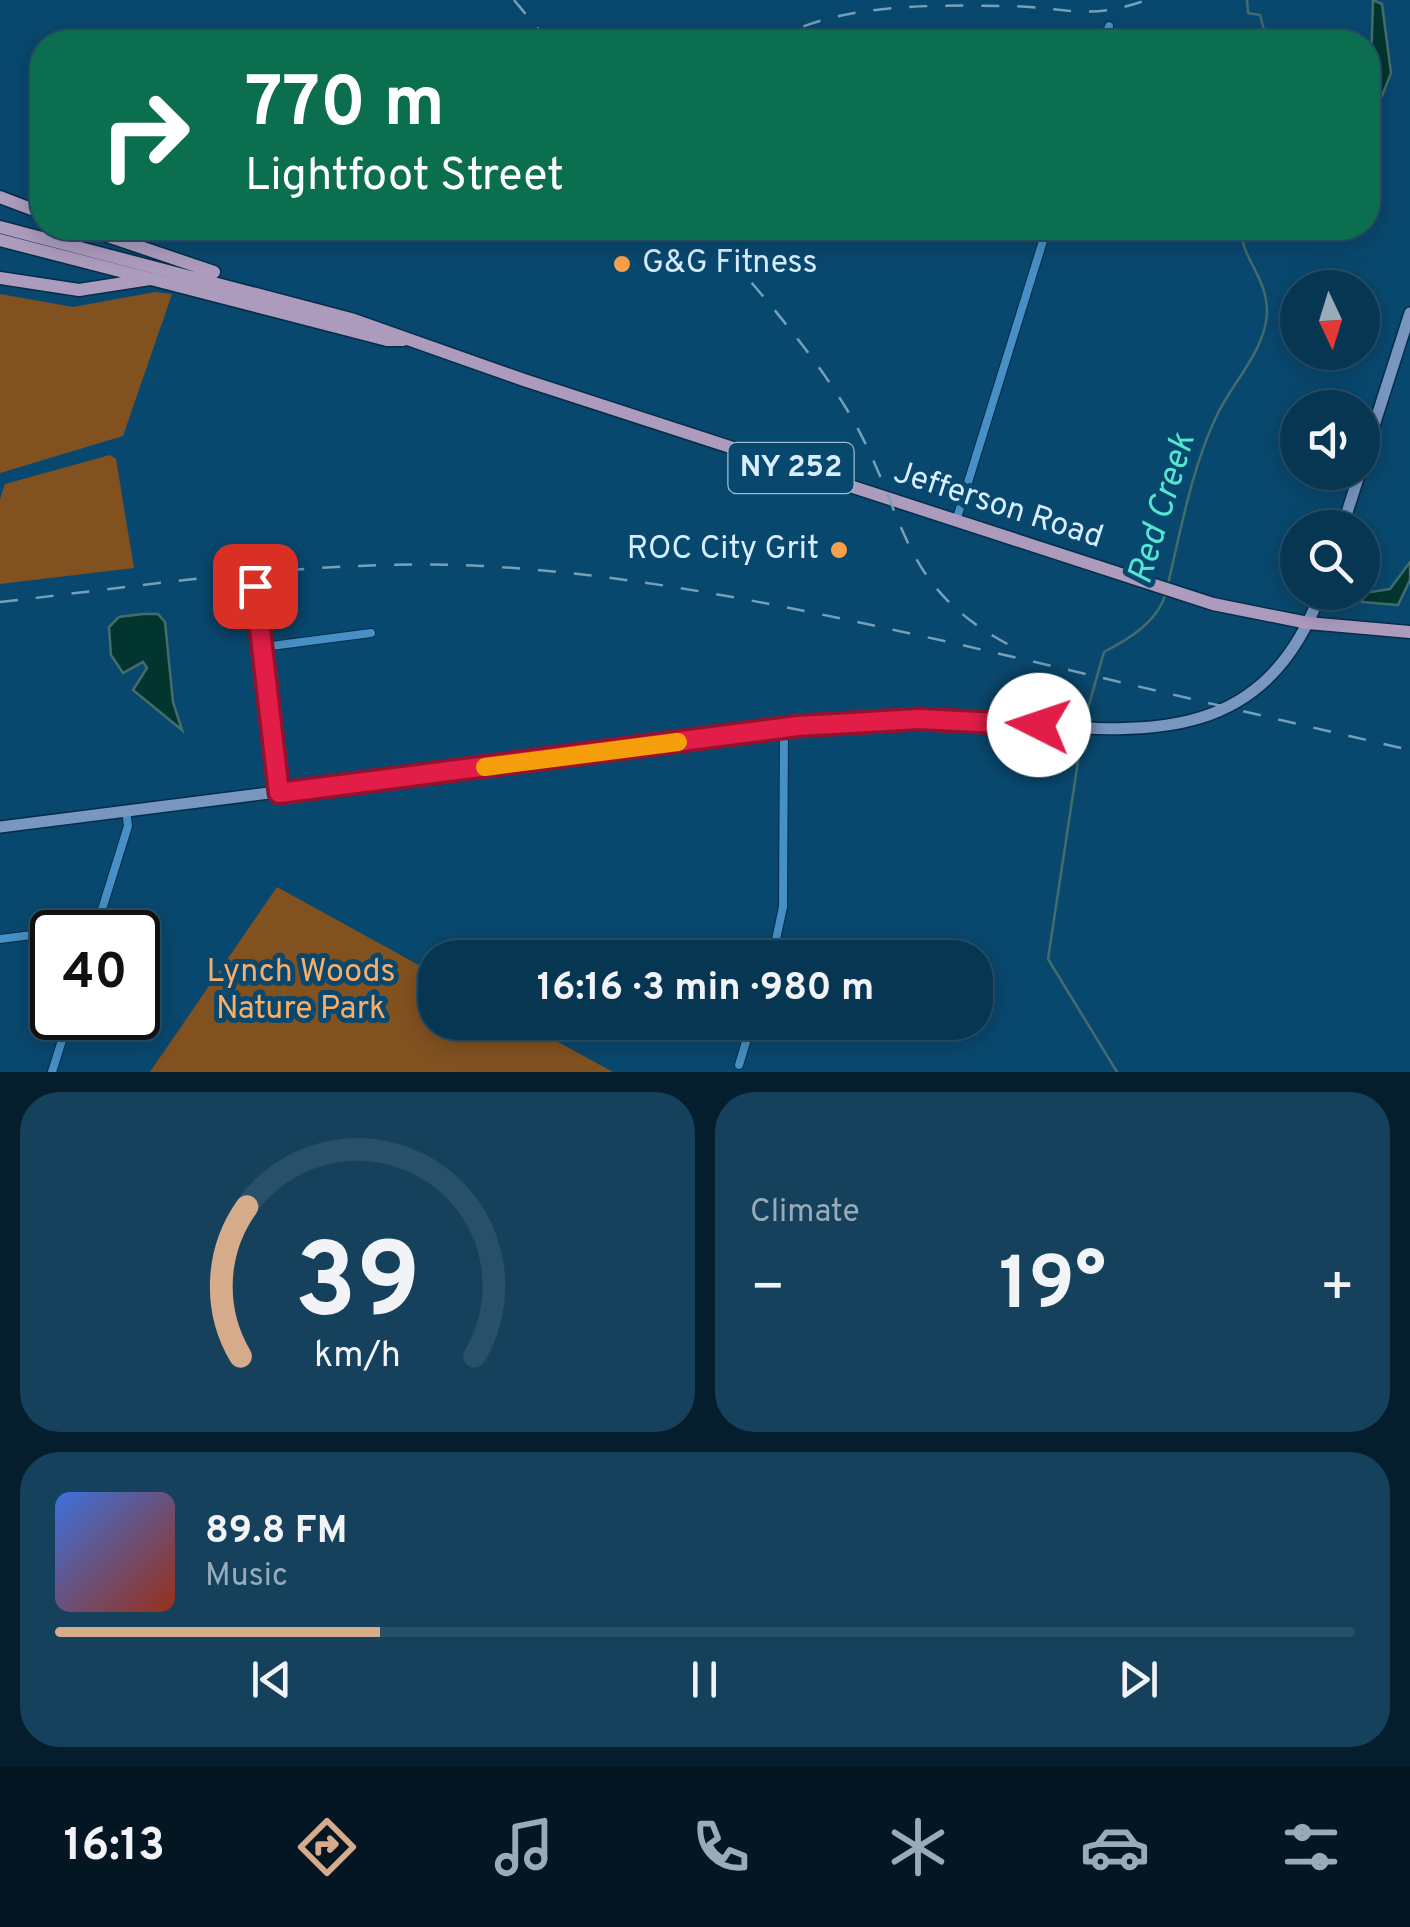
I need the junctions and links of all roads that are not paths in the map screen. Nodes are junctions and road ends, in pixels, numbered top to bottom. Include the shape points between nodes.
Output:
1 (1109, 26) dead end
2 (1108, 30) edge
3 (0, 197) edge
4 (30, 208) edge
5 (0, 227) edge
6 (30, 235) edge
7 (0, 240) edge
8 (52, 240) edge
9 (118, 240) edge
10 (1043, 240) edge
11 (0, 278) edge
12 (153, 278) junction
13 (286, 299) junction
14 (1410, 313) edge
15 (406, 340) junction
16 (1380, 407) edge
17 (956, 522) junction
18 (255, 586) dead end
19 (1313, 610) edge
20 (1308, 623) junction
21 (1410, 632) edge
22 (371, 633) dead end
23 (263, 647) junction
24 (784, 728) junction
25 (279, 793) junction
26 (126, 811) junction
27 (0, 827) edge
28 (101, 910) edge
29 (30, 936) edge
30 (0, 939) edge
31 (776, 940) edge
32 (61, 1040) edge
33 (746, 1040) edge
34 (739, 1064) dead end
35 (52, 1072) edge

1 - 2 street
3 - 4 main road
5 - 6 main road, Jefferson Road / NY 252
7 - 12 main road, Jefferson Road / NY 252
8 - 13 main road, Jefferson Road / NY 252
9 - 13 main road
10 - 17 street
11 - 12 main road via 78,290
12 - 15 main road, Jefferson Road / NY 252
13 - 15 main road, Jefferson Road / NY 252
14 - 16 street
15 - 17 main road, Jefferson Road / NY 252
17 - 20 main road, Jefferson Road / NY 252 via 1176,593
18 - 23 street
19 - 20 street
20 - 21 main road, Jefferson Road / NY 252
20 - 24 street via 1277,668 1226,707 1170,728 919,719
22 - 23 street
23 - 25 street
24 - 25 street
24 - 31 street via 783,906
25 - 26 street
26 - 27 street
26 - 28 street via 128,826
29 - 30 street
32 - 35 street
33 - 34 street

